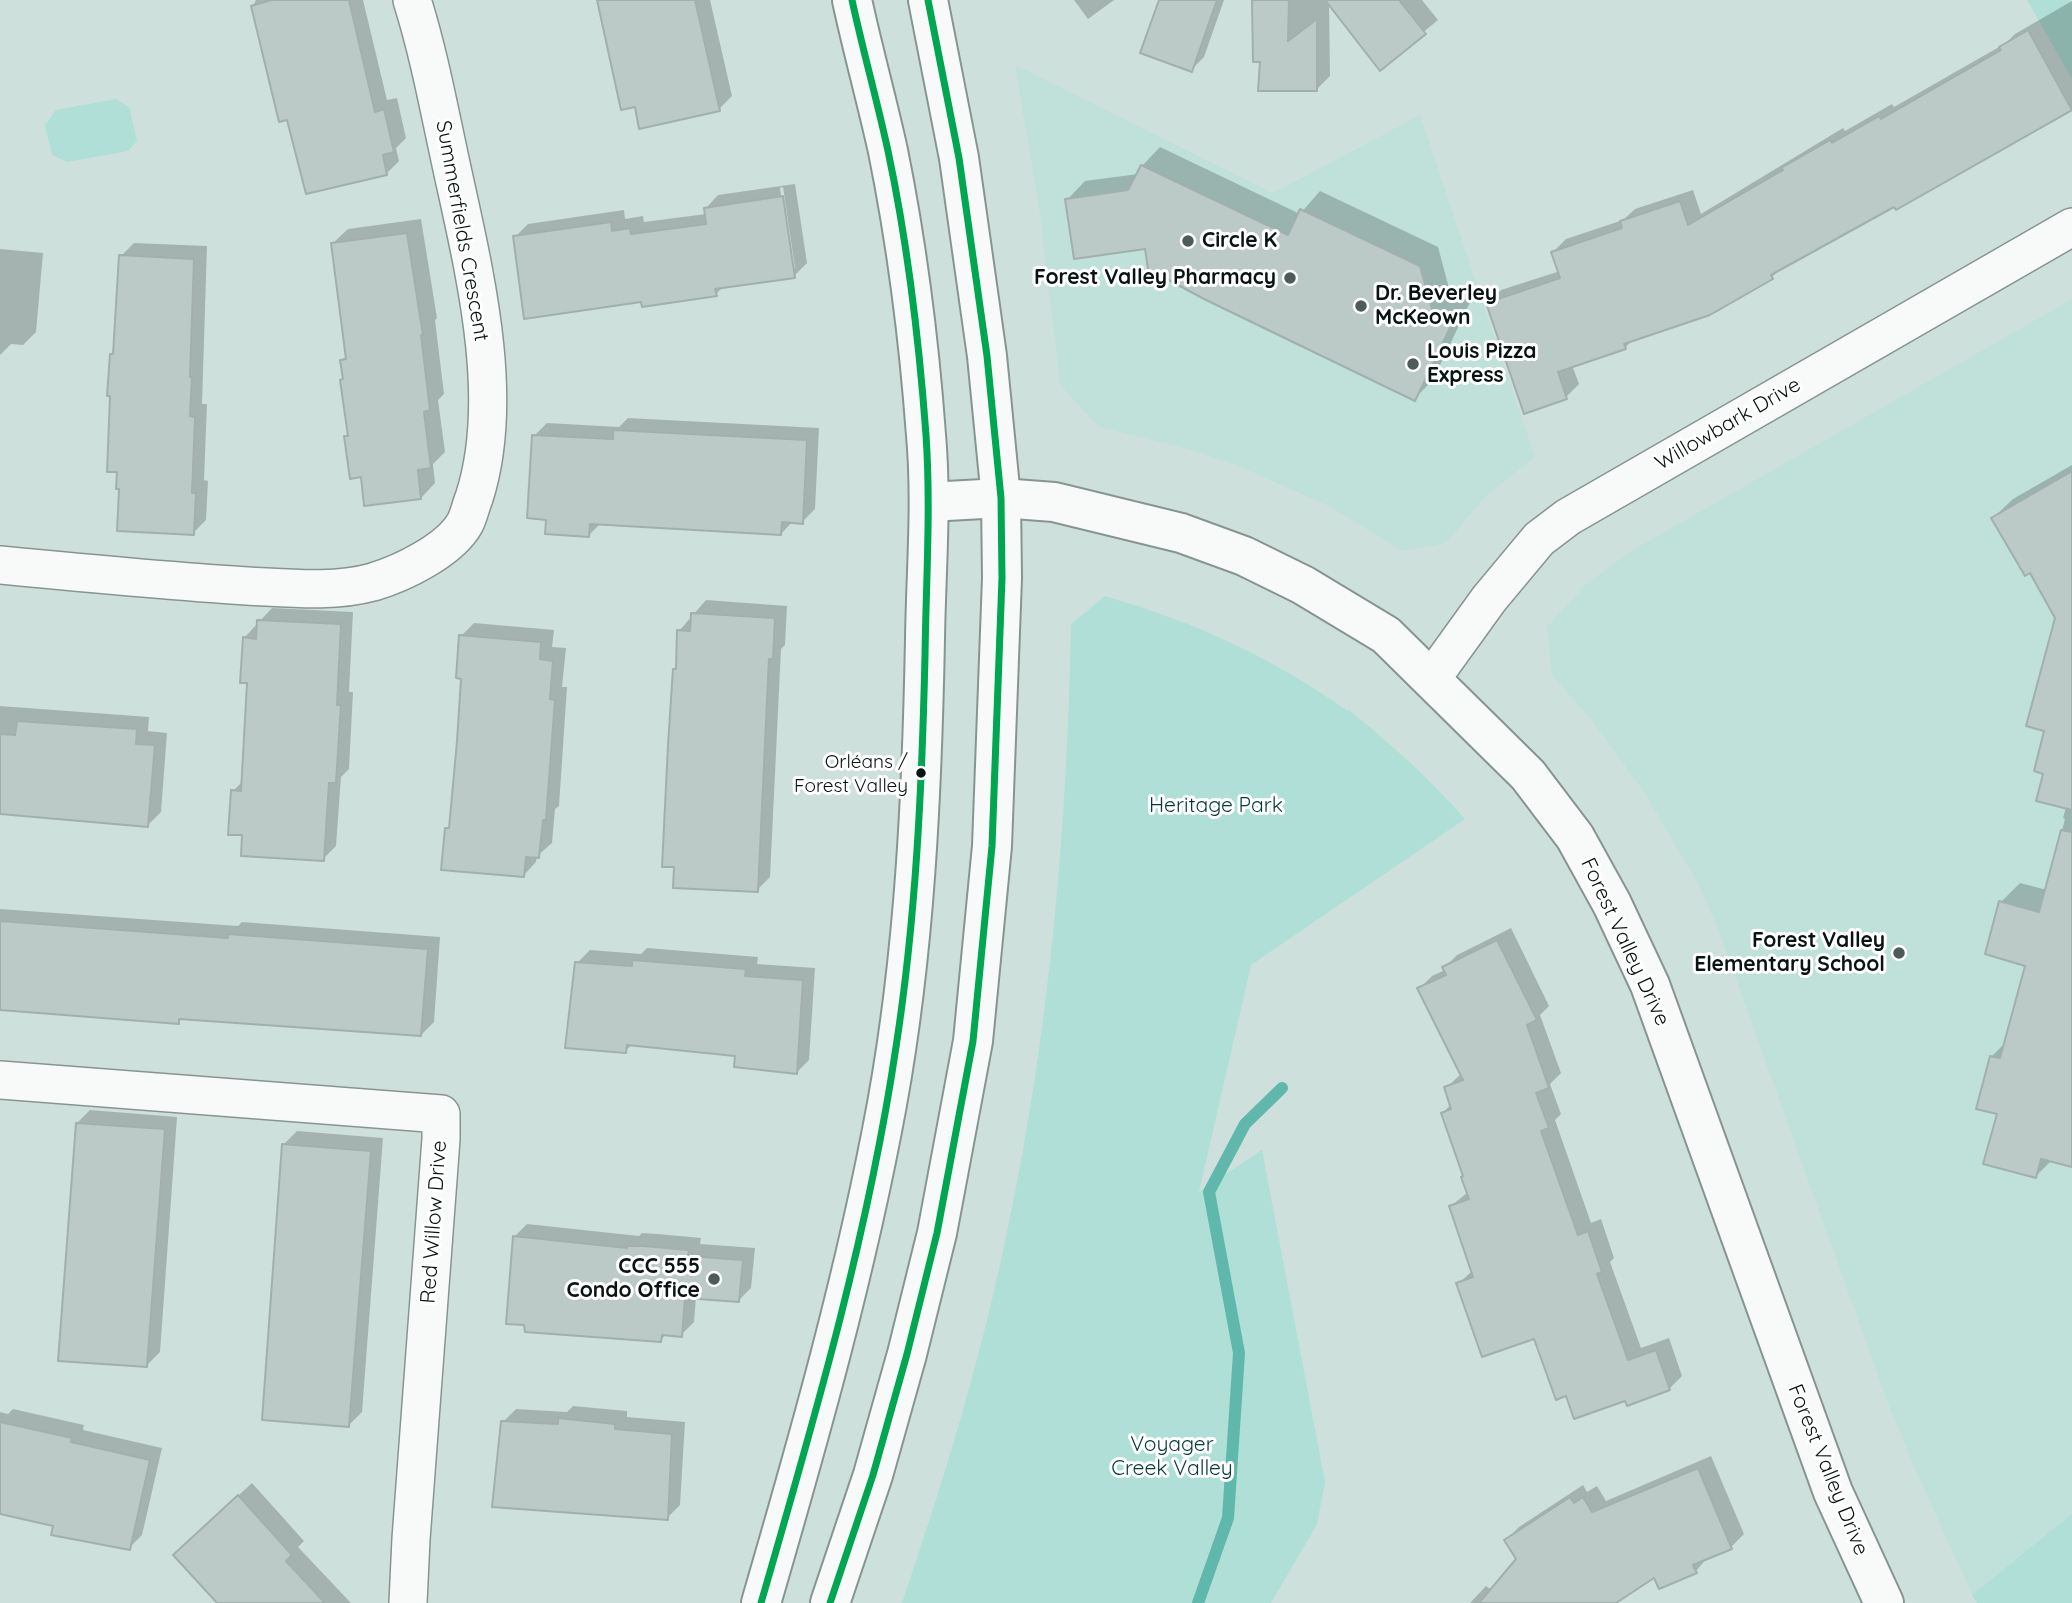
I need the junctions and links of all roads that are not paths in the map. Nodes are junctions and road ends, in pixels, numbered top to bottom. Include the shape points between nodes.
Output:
1 (412, 0) edge
2 (852, 0) edge
3 (929, 0) edge
4 (2072, 227) edge
5 (1001, 498) junction
6 (929, 502) junction
7 (0, 565) edge
8 (1432, 678) junction
9 (0, 1080) edge
10 (408, 1603) edge
11 (761, 1603) edge
12 (830, 1603) edge
13 (1884, 1603) edge

1 - 7 street, Summerfields Crescent via 474,276 485,366 486,454 465,523 446,545 417,563 374,582 340,587 190,583
2 - 6 main road via 901,224 927,438
3 - 5 main road via 959,158 987,356
4 - 8 street, Willowbark Drive via 1568,517 1539,539
5 - 6 main road, Forest Valley Drive
5 - 8 main road, Forest Valley Drive via 1054,502 1181,533 1244,556 1386,635
5 - 12 main road via 992,846 973,1041 937,1233 907,1354
6 - 11 main road via 917,862 900,1025 857,1256
8 - 13 main road, Forest Valley Drive via 1528,775 1575,837 1612,904 1650,985 1833,1492
9 - 10 street, Red Willow Drive via 440,1114

